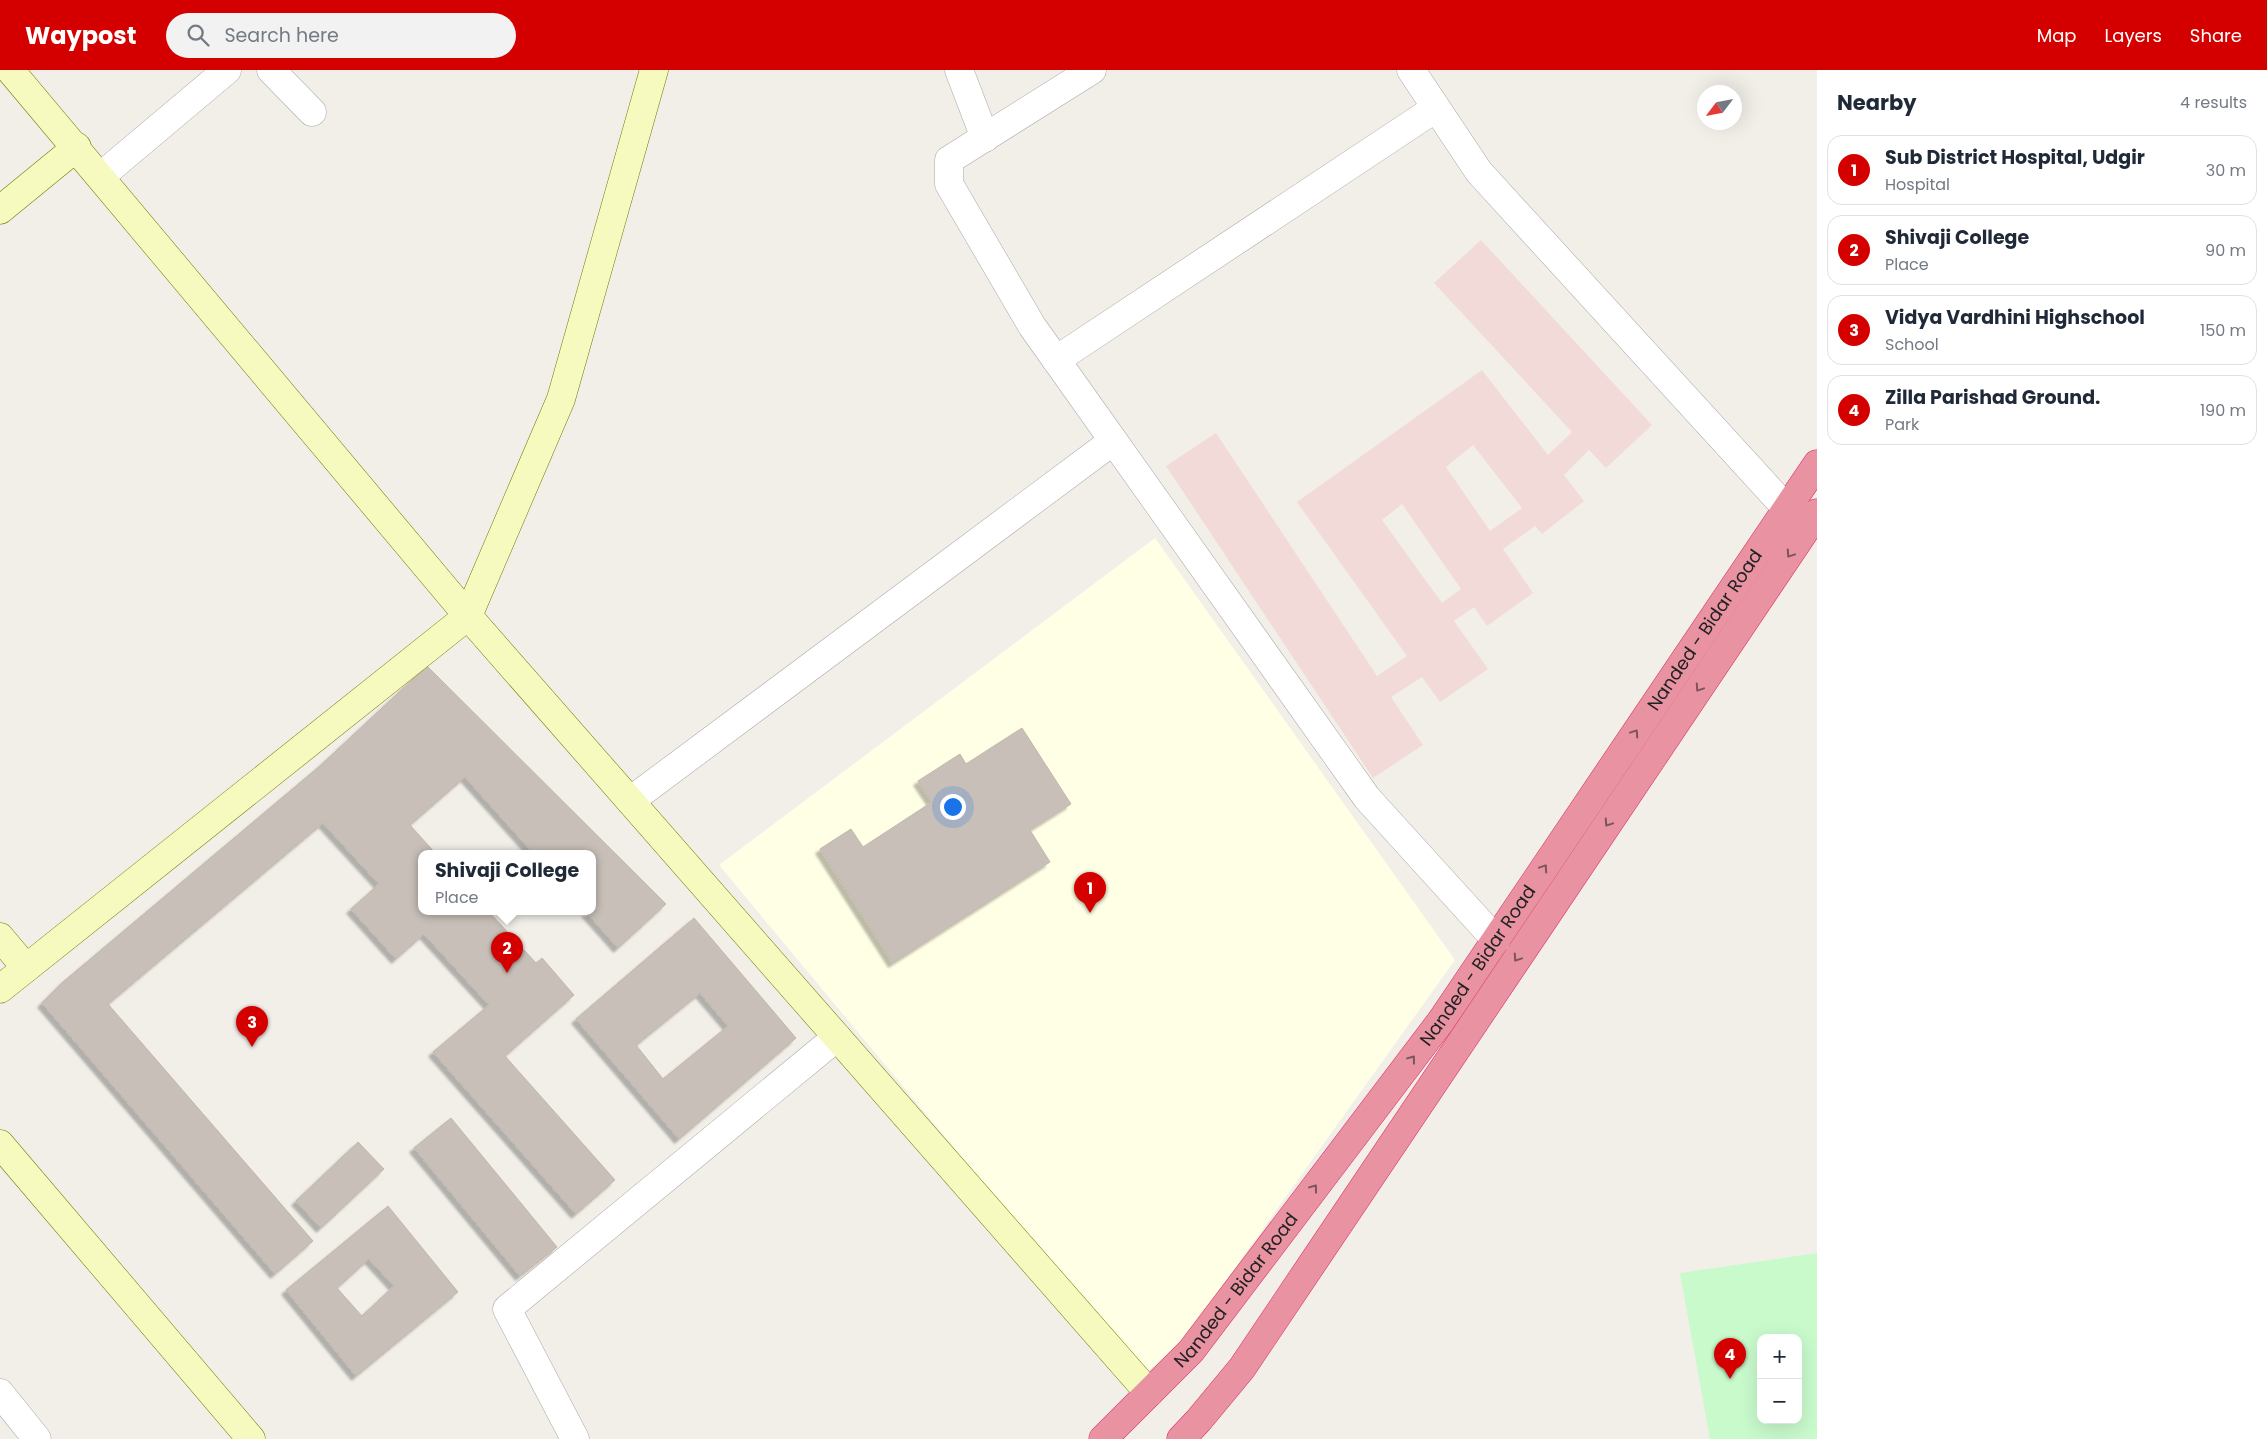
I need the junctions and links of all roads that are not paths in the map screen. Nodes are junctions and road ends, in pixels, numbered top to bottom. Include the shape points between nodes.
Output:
1 (10, 70) edge
2 (227, 70) edge
3 (271, 70) edge
4 (654, 70) edge
5 (959, 70) edge
6 (1092, 70) edge
7 (1411, 70) edge
8 (1436, 108) junction
9 (312, 112) dead end
10 (985, 138) junction
11 (77, 147) junction
12 (101, 176) junction
13 (0, 210) edge
14 (1056, 360) junction
15 (1113, 441) junction
16 (1817, 464) edge
17 (1786, 509) junction
18 (1817, 513) edge
19 (468, 616) junction
20 (630, 801) junction
21 (0, 937) edge
22 (1496, 940) junction
23 (26, 968) junction
24 (0, 989) edge
25 (838, 1037) junction
26 (0, 1144) edge
27 (0, 1392) edge
28 (1149, 1393) junction
29 (37, 1439) edge
30 (251, 1439) edge
31 (575, 1439) edge
32 (1103, 1439) edge
33 (1180, 1439) edge

1 - 11 street
2 - 12 street
3 - 9 street
4 - 19 street via 562,399
5 - 10 street
6 - 10 street
7 - 8 street
8 - 14 street
8 - 17 street via 1479,172
10 - 14 street via 950,160 948,184 1032,326
11 - 12 street
11 - 13 street
12 - 19 street
14 - 15 street
15 - 20 street
15 - 22 street via 1367,798
16 - 17 highway, Nanded - Bidar Road
22 -> 17 highway, Nanded - Bidar Road
18 -> 33 highway, Nanded - Bidar Road via 1242,1368
19 - 20 street
19 - 23 street
20 - 25 street
21 - 23 street
28 -> 22 highway, Nanded - Bidar Road via 1191,1351 1441,1021
23 - 24 street
25 - 28 street
25 - 31 street via 508,1309
26 - 30 street
27 - 29 street
28 - 32 highway, Nanded - Bidar Road

